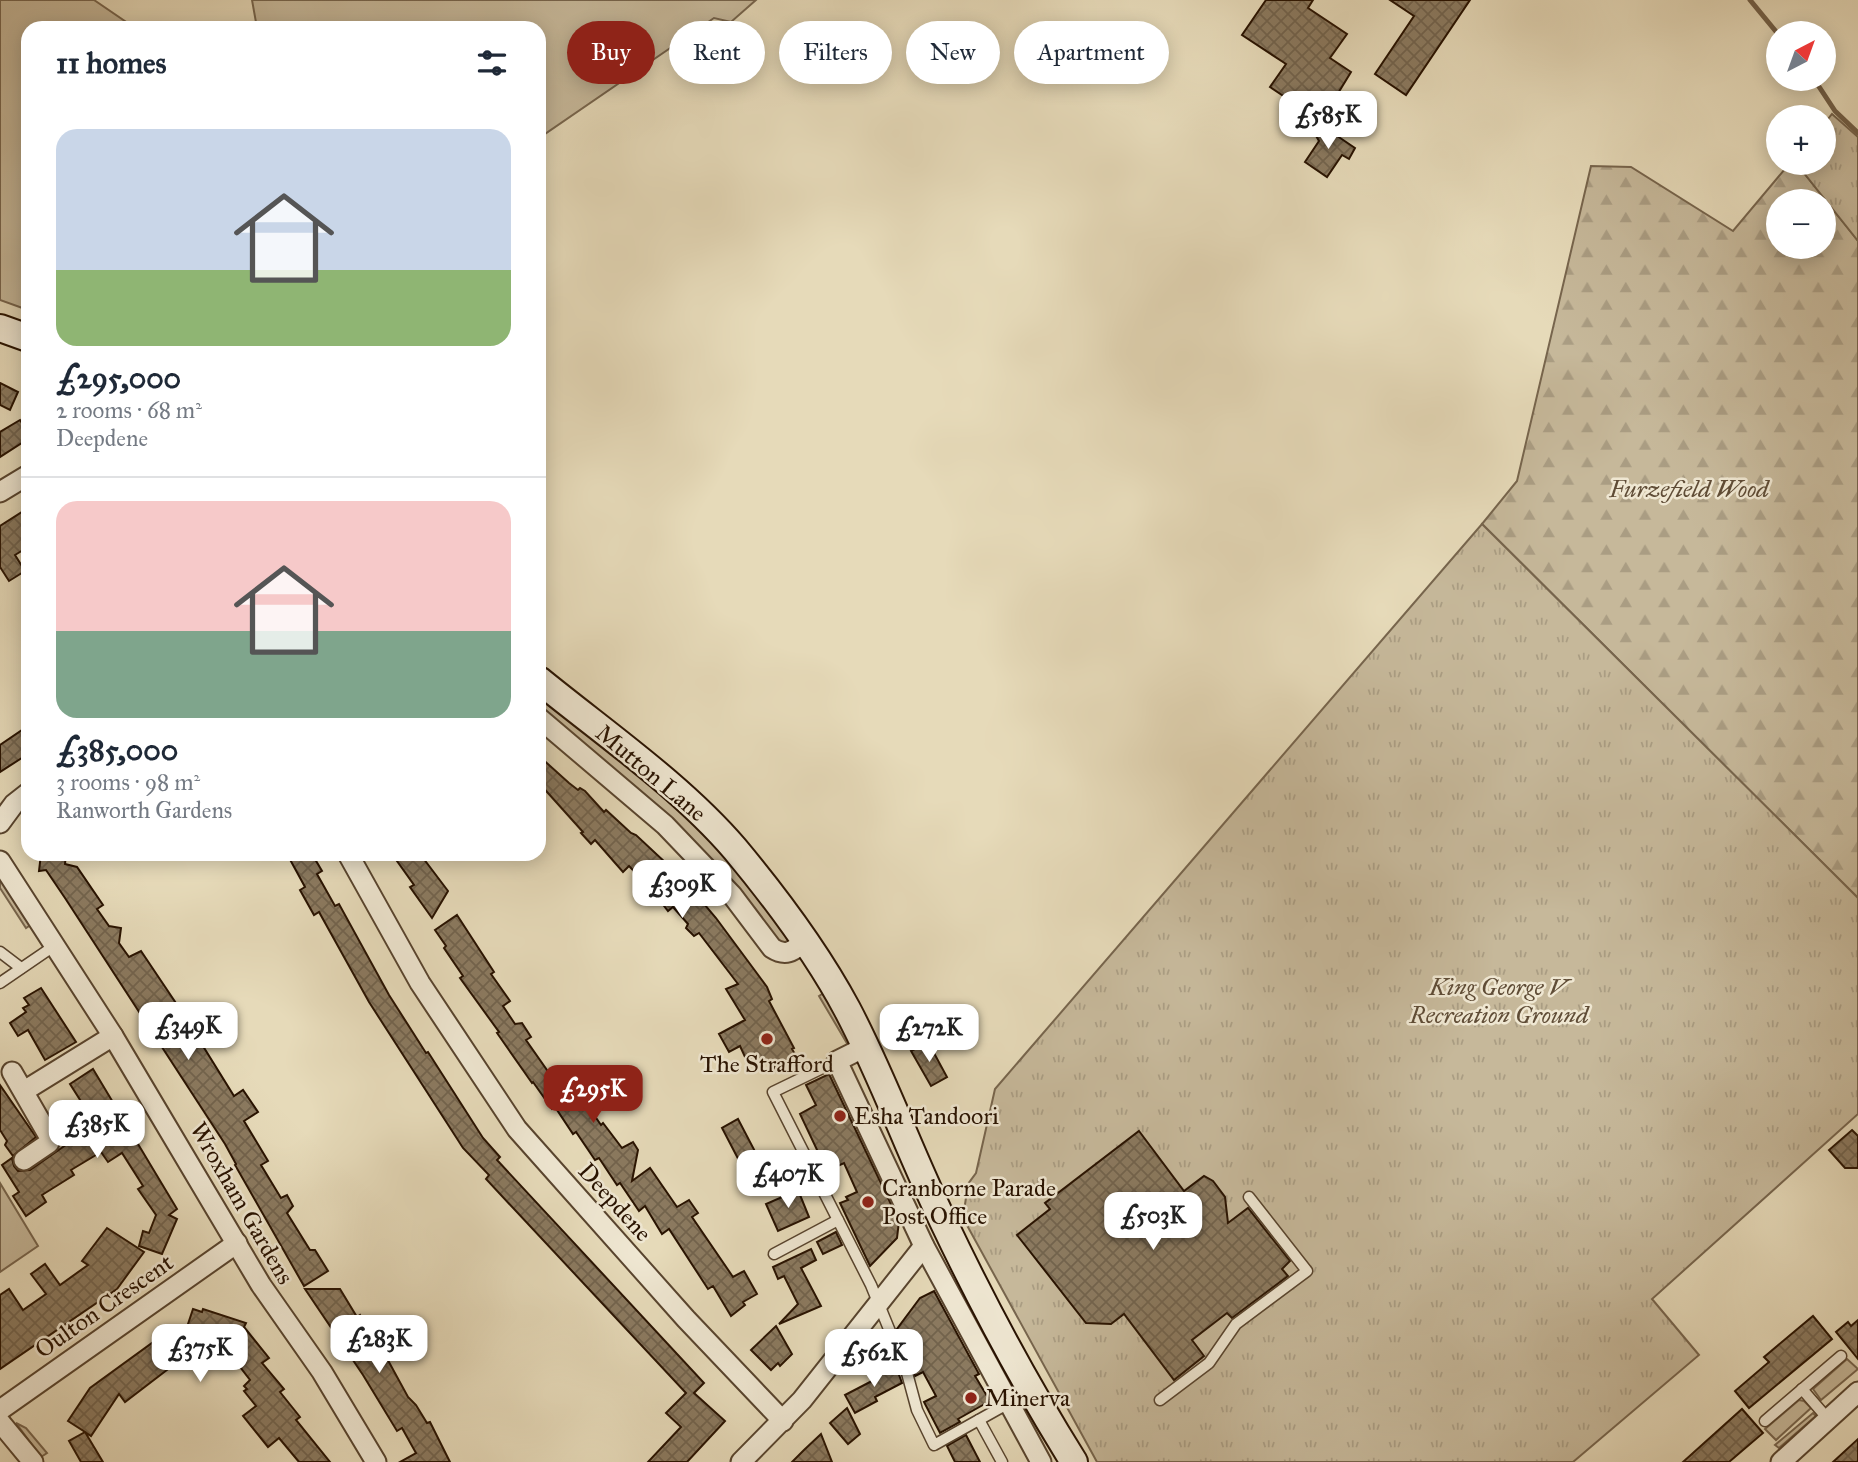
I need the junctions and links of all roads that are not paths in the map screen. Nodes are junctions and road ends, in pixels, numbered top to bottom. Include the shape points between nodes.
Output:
1 (0, 328) edge
2 (21, 336) edge
3 (21, 479) edge
4 (0, 492) edge
5 (546, 686) edge
6 (546, 724) edge
7 (21, 798) edge
8 (0, 823) edge
9 (0, 861) edge
10 (352, 861) edge
11 (805, 942) junction
12 (54, 946) junction
13 (0, 952) edge
14 (21, 968) junction
15 (0, 983) edge
16 (113, 1036) junction
17 (865, 1047) junction
18 (837, 1061) junction
19 (12, 1072) dead end
20 (24, 1091) junction
21 (24, 1160) dead end
22 (1249, 1196) dead end
23 (838, 1220) junction
24 (237, 1243) junction
25 (923, 1246) junction
26 (774, 1254) dead end
27 (878, 1304) junction
28 (1841, 1356) dead end
29 (1802, 1389) junction
30 (1858, 1392) edge
31 (1160, 1400) dead end
32 (1009, 1403) junction
33 (0, 1410) edge
34 (1828, 1419) junction
35 (979, 1420) junction
36 (783, 1421) junction
37 (1765, 1421) dead end
38 (0, 1422) edge
39 (752, 1458) edge
40 (1071, 1461) edge
41 (33, 1462) edge
42 (376, 1462) edge
43 (1002, 1462) edge
44 (1041, 1462) edge
45 (1781, 1462) edge

1 - 2 main road
3 - 4 street
5 - 11 main road, Mutton Lane via 712,824
6 - 11 street, Mutton Lane via 666,825 732,895 772,948 788,953
7 - 8 street
9 - 12 street, Wroxham Gardens
10 - 36 street, Deepdene via 420,983 517,1129
11 - 17 main road, Mutton Lane
12 - 14 lane
12 - 16 street, Wroxham Gardens
13 - 14 lane
14 - 15 lane
16 - 20 street
16 - 24 street, Wroxham Gardens
17 - 18 street
17 - 40 main road, Mutton Lane via 943,1220
18 - 23 lane via 773,1092
18 - 25 street
19 - 20 street
20 - 21 street via 50,1138
22 - 31 lane via 1307,1271 1236,1324 1209,1363
23 - 26 lane
23 - 27 lane
24 - 33 street, Oulton Crescent
24 - 42 street, Wroxham Gardens
25 - 27 street
25 - 32 street
27 - 35 lane via 934,1445
27 - 36 street
28 - 29 lane
29 - 34 lane
29 - 37 lane
30 - 34 street
32 - 35 lane
32 - 44 street
34 - 45 street
35 - 43 lane
36 - 39 street
38 - 41 street

